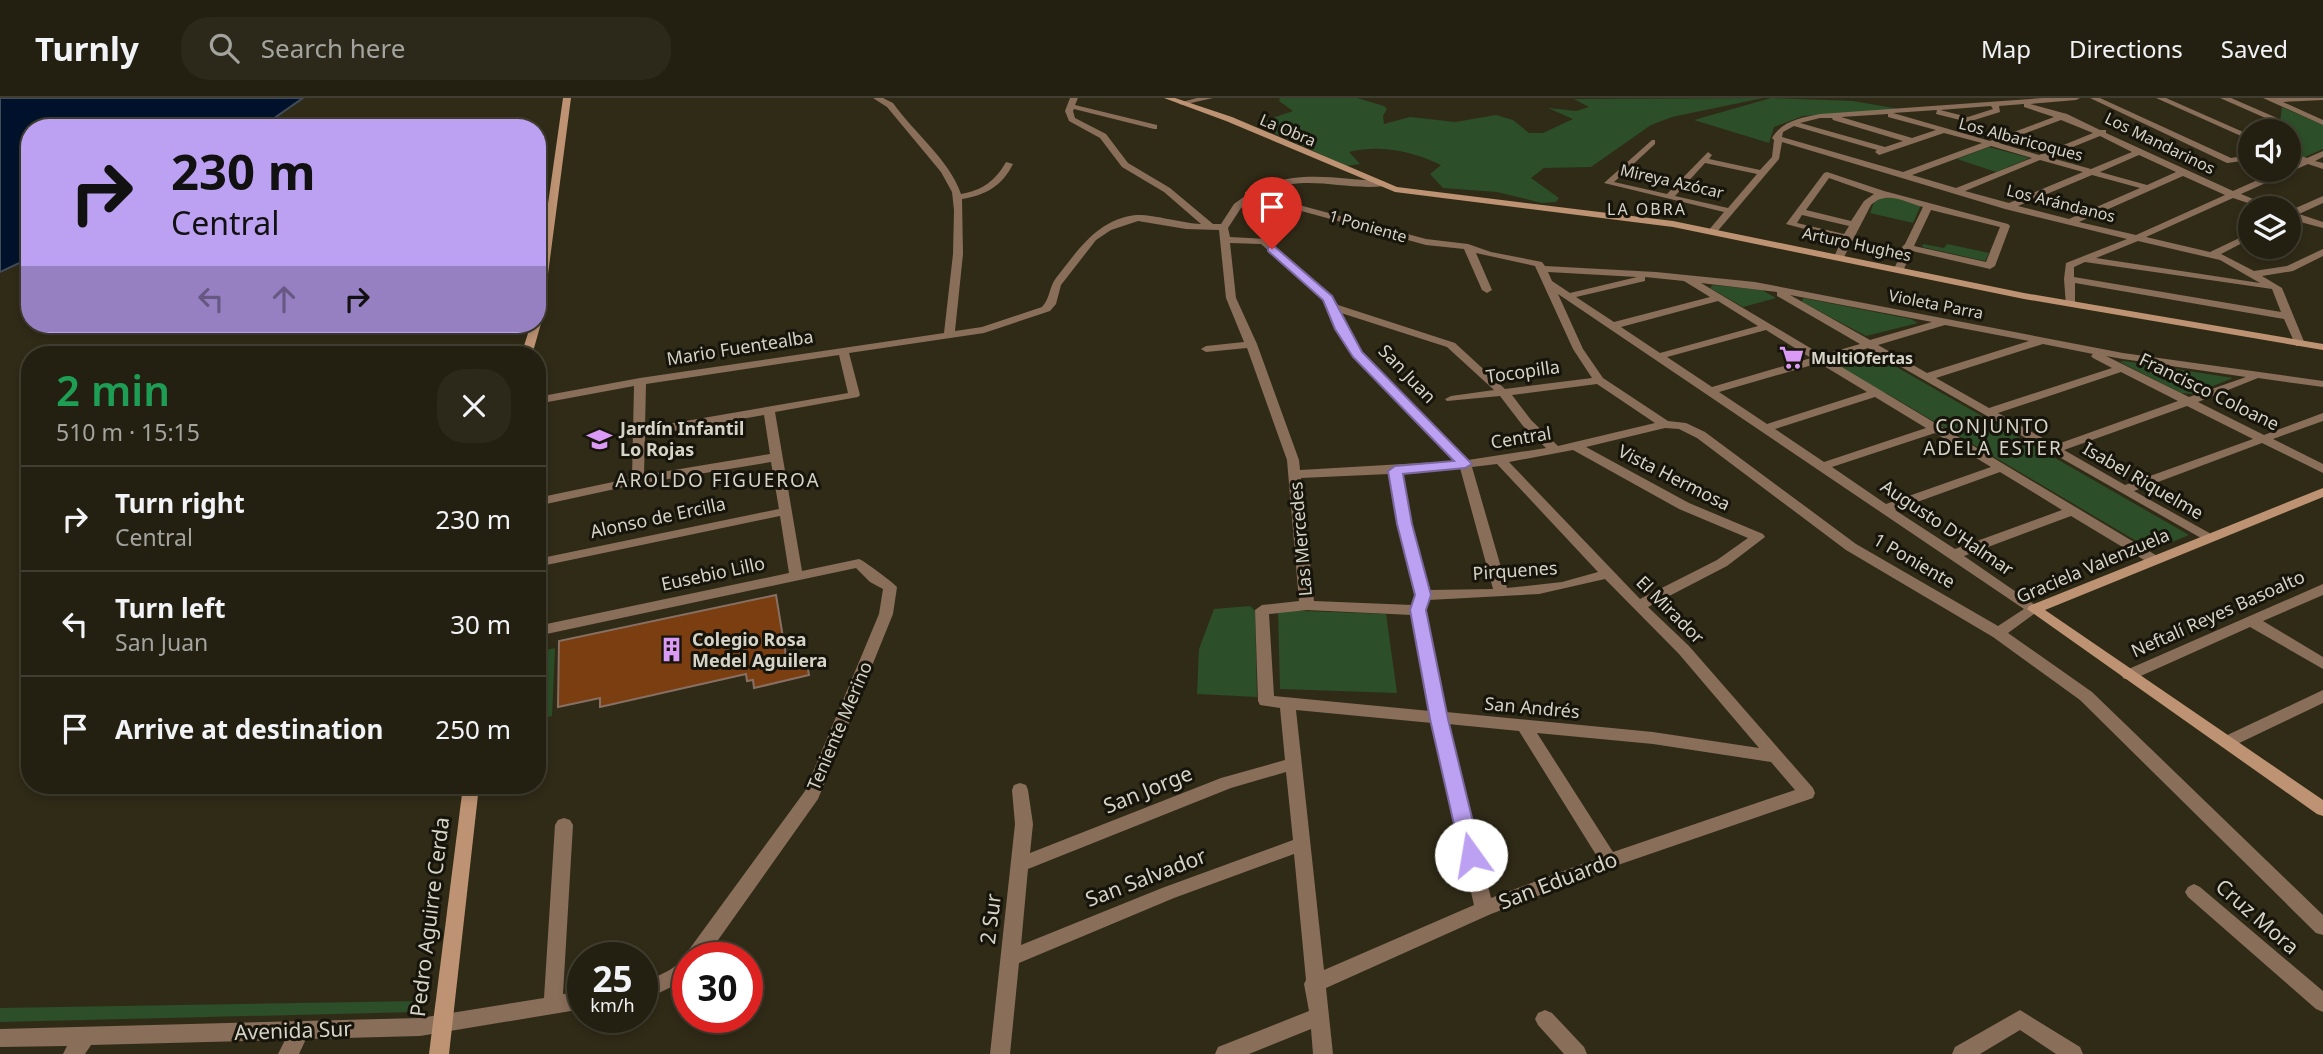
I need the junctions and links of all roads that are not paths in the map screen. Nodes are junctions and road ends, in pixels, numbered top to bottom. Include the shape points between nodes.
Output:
1 (567, 98) edge
2 (877, 98) edge
3 (1168, 98) edge
4 (1209, 98) edge
5 (2069, 98) edge
6 (2076, 98) edge
7 (2094, 98) edge
8 (2160, 98) edge
9 (2224, 98) edge
10 (2323, 99) edge
11 (2271, 100) edge
12 (1072, 102) edge
13 (2019, 102) junction
14 (1182, 103) junction
15 (1993, 104) junction
16 (1934, 110) junction
17 (1887, 113) junction
18 (1828, 116) junction
19 (2064, 116) junction
20 (2087, 117) dead end
21 (2273, 118) joint
22 (2076, 120) junction
23 (1791, 123) junction
24 (2323, 123) edge
25 (1154, 127) dead end
26 (1941, 131) junction
27 (2103, 132) junction
28 (2238, 133) edge
29 (1776, 138) junction
30 (1912, 141) junction
31 (1652, 142) dead end
32 (1988, 144) junction
33 (1886, 150) junction
34 (2141, 151) junction
35 (2323, 154) edge
36 (2038, 158) junction
37 (2301, 159) edge
38 (1855, 161) junction
39 (2238, 161) edge
40 (2306, 161) junction
41 (2301, 163) edge
42 (1009, 164) dead end
43 (2323, 166) edge
44 (2090, 172) junction
45 (2184, 172) junction
46 (1762, 173) junction
47 (1904, 175) junction
48 (2260, 182) edge
49 (1382, 184) junction
50 (2148, 188) junction
51 (1956, 191) junction
52 (1248, 194) junction
53 (1884, 194) junction
54 (2231, 195) junction
55 (960, 197) junction
56 (1669, 197) junction
57 (2238, 197) edge
58 (2323, 199) edge
59 (1928, 206) junction
60 (2008, 206) junction
61 (2301, 210) edge
62 (1730, 211) junction
63 (1801, 212) junction
64 (2301, 218) edge
65 (2069, 223) junction
66 (1853, 224) junction
67 (2323, 225) edge
68 (1210, 226) junction
69 (1713, 231) junction
70 (1224, 234) junction
71 (1848, 238) junction
72 (2137, 238) junction
73 (2238, 242) edge
74 (1907, 247) junction
75 (1470, 251) junction
76 (2323, 252) edge
77 (546, 255) edge
78 (2212, 255) junction
79 (1839, 257) junction
80 (2084, 259) junction
81 (1541, 269) junction
82 (1899, 269) junction
83 (2253, 274) junction
84 (1656, 275) junction
85 (1684, 277) junction
86 (2068, 279) junction
87 (1547, 282) junction
88 (1769, 287) junction
89 (2277, 288) junction
90 (1487, 290) dead end
91 (1568, 296) junction
92 (1718, 298) junction
93 (2070, 304) junction
94 (1334, 307) junction
95 (2288, 316) junction
96 (1945, 322) junction
97 (1610, 326) junction
98 (1766, 327) junction
99 (949, 333) junction
100 (2043, 341) junction
101 (1252, 344) junction
102 (1868, 344) junction
103 (2300, 344) junction
104 (2323, 347) edge
105 (2080, 348) junction
106 (1206, 349) dead end
107 (843, 350) junction
108 (1656, 357) junction
109 (1819, 359) junction
110 (2122, 369) junction
111 (2256, 376) junction
112 (1926, 377) junction
113 (1599, 380) junction
114 (640, 382) junction
115 (2323, 384) edge
116 (1708, 392) junction
117 (1502, 393) junction
118 (1875, 393) junction
119 (546, 399) edge
120 (1451, 399) dead end
121 (2188, 401) junction
122 (769, 410) junction
123 (1988, 412) junction
124 (2323, 416) edge
125 (1665, 424) junction
126 (1763, 429) junction
127 (1934, 429) junction
128 (640, 433) junction
129 (2263, 439) junction
130 (1576, 446) junction
131 (1555, 450) junction
132 (2053, 450) junction
133 (777, 457) junction
134 (1500, 460) junction
135 (1465, 464) junction
136 (1821, 467) junction
137 (2000, 468) junction
138 (2323, 468) edge
139 (1395, 471) junction
140 (1296, 474) junction
141 (638, 480) junction
142 (2124, 490) junction
143 (2323, 492) edge
144 (546, 500) edge
145 (1884, 509) junction
146 (786, 511) junction
147 (2071, 511) junction
148 (2208, 538) junction
149 (1953, 555) junction
150 (546, 561) edge
151 (2154, 561) junction
152 (1607, 575) junction
153 (796, 576) junction
154 (890, 587) joint
155 (1501, 592) junction
156 (2319, 595) edge
157 (1420, 603) junction
158 (1307, 605) junction
159 (1638, 606) junction
160 (2034, 609) junction
161 (2251, 621) junction
162 (546, 629) edge
163 (1998, 633) junction
164 (2323, 664) edge
165 (2129, 675) junction
166 (2323, 696) edge
167 (1288, 705) junction
168 (1439, 719) junction
169 (1525, 727) junction
170 (2227, 742) junction
171 (1773, 756) junction
172 (1293, 764) junction
173 (1020, 790) dead end
174 (1807, 793) joint
175 (470, 794) edge
176 (2323, 809) edge
177 (564, 825) dead end
178 (1301, 844) junction
179 (1609, 860) junction
180 (1021, 864) junction
181 (2194, 892) dead end
182 (1484, 909) junction
183 (2323, 927) edge
184 (706, 942) edge
185 (1009, 958) junction
186 (1314, 984) junction
187 (567, 1002) edge
188 (553, 1003) junction
189 (2323, 1003) edge
190 (1318, 1017) junction
191 (1545, 1019) dead end
192 (442, 1026) junction
193 (300, 1031) junction
194 (85, 1036) junction
195 (0, 1038) edge
196 (73, 1054) edge
197 (288, 1054) edge
198 (439, 1054) edge
199 (1000, 1054) edge
200 (1225, 1054) edge
201 (1323, 1054) edge
202 (1577, 1054) edge
203 (1962, 1054) edge
204 (2073, 1054) edge

1 - 77 street
2 - 55 street via 890,104
3 - 14 street, La Obra
4 - 14 street
5 - 6 street
5 - 13 street
7 - 39 street via 2232,162
8 - 28 street
9 - 21 street
10 - 11 street
11 - 21 street
11 - 24 street
12 - 25 street
12 - 68 street via 1070,116 1076,122 1103,136 1125,165 1167,190
13 - 15 street
13 - 19 street, Los Mandarinos
14 - 49 street, La Obra
15 - 16 street
15 - 16 street via 1997,110 1968,120
16 - 17 street
17 - 18 street
17 - 26 street, Los Albaricoques
18 - 23 street
18 - 30 street
19 - 22 street, Los Mandarinos
19 - 32 street
20 - 22 street, Los Mandarinos
22 - 27 street, Los Mandarinos
23 - 29 street
23 - 33 street
26 - 30 street
26 - 32 street, Los Albaricoques
27 - 34 street, Los Mandarinos
27 - 36 street
29 - 38 street, Los Arándanos
29 - 46 street via 1777,154
30 - 33 street
31 - 56 street, Mireya Azócar via 1608,183
32 - 36 street, Los Albaricoques
32 - 47 street
33 - 38 street
34 - 44 street
34 - 45 street, Los Mandarinos
35 - 40 street
36 - 44 street, Los Albaricoques
36 - 51 street
37 - 40 street
38 - 47 street, Los Arándanos
40 - 41 street
40 - 43 street
42 - 55 street via 986,191
44 - 50 street, Los Albaricoques
44 - 60 street
45 - 50 street
45 - 54 street, Los Mandarinos
46 - 56 street via 1705,157
46 - 62 street
47 - 51 street, Los Arándanos
48 - 54 street
49 - 52 street via 1284,181
49 - 69 street, Arturo Hughes
50 - 65 street
51 - 60 street, Los Arándanos
52 - 70 street via 1237,204
52 - 75 street, 1 Poniente
53 - 59 street
53 - 63 street via 1827,175
53 - 66 street via 1874,196
54 - 57 street, Los Mandarinos
54 - 72 street
55 - 99 street
56 - 62 street, Mireya Azócar
58 - 61 street
59 - 74 street
59 - 74 street via 2005,226 1996,257 1990,266
60 - 65 street, Los Arándanos
62 - 69 street
63 - 66 street
63 - 71 street via 1791,224
64 - 67 street
65 - 72 street, Los Arándanos
66 - 71 street
68 - 70 street, San Juan
68 - 99 street, Mario Fuentealba via 1137,218 1108,228 1093,238 1056,285 1046,309 984,330
69 - 79 street, Arturo Hughes
70 - 94 street, San Juan via 1264,241
70 - 101 street, Las Mercedes via 1231,298
71 - 79 street
72 - 78 street, Los Arándanos
72 - 80 street
73 - 78 street
74 - 82 street
75 - 81 street, 1 Poniente via 1531,261
75 - 90 street
76 - 83 street via 2289,269
78 - 83 street, Los Arándanos
79 - 82 street, Arturo Hughes
80 - 86 street via 2068,266
80 - 89 street
81 - 84 street, Violeta Parra
81 - 87 street, 1 Poniente
82 - 93 street, Arturo Hughes
83 - 89 street, Los Arándanos
84 - 85 street, Violeta Parra
84 - 91 street
85 - 88 street, Violeta Parra
85 - 92 street
86 - 93 street
86 - 95 street
87 - 91 street, Augusto D'Halmar
87 - 113 street, 1 Poniente via 1578,349
88 - 96 street, Violeta Parra
88 - 102 street, Isabel Riquelme
89 - 95 street
91 - 97 street, Augusto D'Halmar
92 - 97 street
92 - 98 street
93 - 103 street, Arturo Hughes
94 - 117 street via 1444,341
94 - 135 street, San Juan via 1341,329 1358,354
95 - 103 street
96 - 100 street, Violeta Parra
96 - 102 street
97 - 108 street, Augusto D'Halmar
98 - 108 street
98 - 109 street
99 - 107 street, Mario Fuentealba
100 - 105 street, Violeta Parra
100 - 112 street
101 - 106 street
101 - 140 street, Las Mercedes
102 - 109 street
102 - 112 street, Isabel Riquelme
103 - 104 street, Arturo Hughes
105 - 110 street, Francisco Coloane
105 - 111 street, Violeta Parra
107 - 114 street, Mario Fuentealba
107 - 122 street via 854,395
108 - 116 street, Augusto D'Halmar
109 - 116 street
109 - 118 street
110 - 121 street, Francisco Coloane
110 - 123 street
111 - 115 street, Violeta Parra
111 - 121 street
112 - 123 street, Isabel Riquelme
113 - 117 street, Tocopilla
113 - 125 street, 1 Poniente
114 - 119 street, Mario Fuentealba
114 - 128 street
116 - 126 street, Augusto D'Halmar
117 - 120 street, Tocopilla
117 - 131 street
118 - 126 street
118 - 127 street
121 - 129 street, Francisco Coloane
121 - 132 street
122 - 128 street
122 - 133 street
123 - 132 street, Isabel Riquelme
124 - 129 street
125 - 130 street, Central
125 - 163 street, 1 Poniente via 1701,435 1860,553
126 - 136 street, Augusto D'Halmar
127 - 136 street
127 - 137 street
128 - 141 street
129 - 138 street, Francisco Coloane
129 - 142 street
130 - 131 street, Central
130 - 159 street, Vista Hermosa via 1684,506 1758,537 1722,564
131 - 134 street, Central
132 - 142 street, Isabel Riquelme
133 - 141 street
133 - 146 street
134 - 135 street, Central
134 - 152 street, El Mirador
135 - 139 street, Central
135 - 155 street, San Juan
136 - 145 street, Augusto D'Halmar
137 - 145 street
137 - 147 street
139 - 140 street, Central
139 - 157 street
140 - 158 street, Las Mercedes
141 - 144 street
142 - 148 street, Isabel Riquelme
143 - 148 street, Graciela Valenzuela
145 - 149 street, Augusto D'Halmar
146 - 150 street, Alonso de Ercilla
146 - 153 street
147 - 149 street
147 - 151 street
148 - 151 street, Graciela Valenzuela
149 - 160 street, Augusto D'Halmar
151 - 160 street, Graciela Valenzuela
152 - 155 street, Pirquenes via 1560,589
152 - 159 street, El Mirador
153 - 154 street, Eusebio Lillo via 859,563
153 - 162 street, Eusebio Lillo
154 - 184 street, Teniente Merino via 886,614 812,794
155 - 157 street, Pirquenes
156 - 161 street, Neftalí Reyes Basoalto
157 - 158 street, Pirquenes
157 - 168 street
158 - 167 street, Las Mercedes via 1262,610 1266,701
159 - 171 street, El Mirador via 1684,650
160 - 163 street, Graciela Valenzuela
160 - 165 street, Augusto D'Halmar
161 - 164 street
161 - 165 street, Neftalí Reyes Basoalto
163 - 183 street, 1 Poniente via 2121,727
165 - 170 street, Augusto D'Halmar
166 - 170 street
167 - 168 street, San Andrés
167 - 172 street
168 - 169 street, San Andrés
168 - 182 street
169 - 171 street, San Andrés via 1653,738
169 - 179 street
170 - 176 street, Augusto D'Halmar
171 - 174 street, El Mirador
172 - 178 street
172 - 180 street, San Jorge via 1227,783
173 - 180 street, 2 Sur via 1024,824
174 - 179 street, San Eduardo
175 - 192 street, Pedro Aguirre Cerda
177 - 188 street
178 - 185 street, San Salvador
178 - 186 street
179 - 182 street, San Eduardo
180 - 185 street, 2 Sur
181 - 189 street, Cruz Mora
182 - 186 street, San Eduardo
185 - 199 street, 2 Sur
186 - 190 street
187 - 188 street, Avenida Sur
188 - 192 street, Avenida Sur
190 - 200 street
190 - 201 street
191 - 202 street
192 - 193 street, Avenida Sur
192 - 198 street, Pedro Aguirre Cerda
193 - 194 street, Avenida Sur
193 - 197 street
194 - 195 street, Avenida Sur
194 - 196 street
203 - 204 street via 2020,1019

